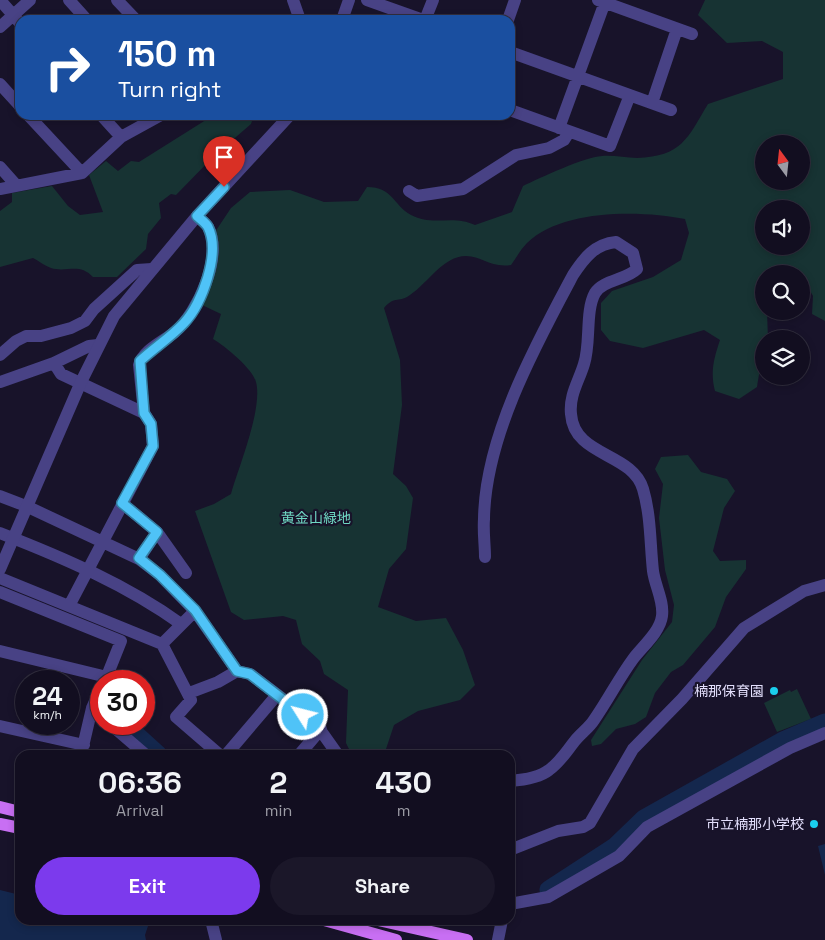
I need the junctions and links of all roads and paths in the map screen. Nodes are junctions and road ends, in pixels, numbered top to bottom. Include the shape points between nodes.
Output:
1 (0, 0) edge
2 (30, 0) edge
3 (69, 0) edge
4 (117, 0) edge
5 (293, 0) edge
6 (349, 0) edge
7 (367, 0) edge
8 (433, 0) edge
9 (515, 0) edge
10 (602, 1) edge
11 (19, 15) edge
12 (82, 15) edge
13 (131, 15) edge
14 (298, 15) edge
15 (344, 15) edge
16 (410, 15) edge
17 (426, 15) edge
18 (510, 15) edge
19 (15, 18) edge
20 (15, 20) edge
21 (0, 27) edge
22 (677, 28) junction
23 (692, 34) dead end
24 (515, 54) edge
25 (578, 76) junction
26 (0, 84) edge
27 (630, 95) junction
28 (15, 100) edge
29 (652, 103) junction
30 (672, 110) dead end
31 (515, 112) edge
32 (33, 120) edge
33 (106, 120) edge
34 (152, 120) edge
35 (285, 120) edge
36 (564, 130) junction
37 (121, 137) junction
38 (0, 167) edge
39 (82, 173) junction
40 (16, 185) junction
41 (0, 189) edge
42 (409, 191) dead end
43 (197, 216) junction
44 (152, 269) junction
45 (98, 345) junction
46 (0, 355) edge
47 (54, 363) junction
48 (0, 382) edge
49 (81, 382) junction
50 (144, 413) junction
51 (0, 496) edge
52 (122, 503) junction
53 (26, 506) junction
54 (0, 532) edge
55 (157, 532) junction
56 (13, 538) junction
57 (102, 541) junction
58 (485, 557) dead end
59 (139, 558) junction
60 (0, 569) edge
61 (87, 571) junction
62 (186, 573) dead end
63 (0, 578) edge
64 (825, 585) edge
65 (0, 592) edge
66 (69, 606) junction
67 (195, 610) junction
68 (181, 624) junction
69 (162, 644) junction
70 (0, 651) edge
71 (109, 670) edge
72 (237, 671) junction
73 (90, 678) edge
74 (189, 693) junction
75 (277, 696) junction
76 (0, 726) edge
77 (90, 728) edge
78 (321, 729) junction
79 (825, 733) edge
80 (123, 735) edge
81 (82, 750) edge
82 (140, 750) edge
83 (214, 750) edge
84 (230, 750) edge
85 (303, 750) edge
86 (335, 750) edge
87 (515, 781) edge
88 (0, 807) edge
89 (15, 811) edge
90 (1, 826) edge
91 (15, 827) edge
92 (515, 848) edge
93 (515, 903) edge
94 (212, 925) edge
95 (342, 925) edge
96 (400, 925) edge
97 (501, 925) edge
98 (216, 940) edge
99 (396, 940) edge
100 (468, 940) edge
101 (498, 940) edge

1 - 19 street
2 - 11 street
3 - 12 street
4 - 13 street
5 - 14 street
6 - 15 street
7 - 16 street
8 - 17 street
9 - 18 street
10 - 22 street
10 - 25 street
20 - 21 street
22 - 23 street
22 - 29 street
24 - 25 street
25 - 27 street
25 - 36 street
26 - 28 street
27 - 29 street
27 - 36 street via 610,146
29 - 30 street
31 - 36 street
32 - 39 street
33 - 37 street
34 - 37 street
35 - 43 street
36 - 42 street via 564,140 549,148 516,155 463,189 417,196
37 - 39 street
38 - 40 street
39 - 40 street
40 - 41 street
43 - 44 street
43 - 50 street via 208,227 212,254 210,267 203,292 184,322 140,361
44 - 45 street via 114,316
44 - 46 street via 137,270 85,320 71,328 41,336 26,336
45 - 47 street via 79,349
45 - 49 street
47 - 48 street
47 - 49 street via 61,374
49 - 50 street
49 - 53 street
50 - 52 street via 151,424 153,446
51 - 53 street
52 - 55 street
52 - 57 street
53 - 56 street
53 - 57 street
54 - 56 street
55 - 59 street
55 - 62 street
56 - 60 street
56 - 61 street
57 - 59 street
57 - 61 street
58 - 87 street via 484,519 492,459 523,371 582,261 594,249 616,242 633,253 637,269 596,292 585,363 570,399 571,417 578,435 593,450 620,463 636,476 643,487 662,616 658,628 632,660 594,721 563,758 548,772
59 - 67 street
61 - 66 street
61 - 68 street via 155,606
63 - 66 street
64 - 92 street via 804,591 744,628 633,749 590,823 558,831
65 - 71 street via 121,641
66 - 69 street
67 - 68 street
67 - 72 street
68 - 69 street
69 - 74 street
70 - 73 street
72 - 74 street
72 - 75 street via 250,674
74 - 83 street via 191,700 176,717
75 - 78 street
75 - 84 street
76 - 81 street
77 - 81 street
78 - 85 street
78 - 86 street
79 - 93 street via 790,748 647,827 619,856 548,897
80 - 82 street
88 - 89 main road
90 - 91 main road
94 - 98 street
95 - 99 main road
96 - 100 main road
97 - 101 street

